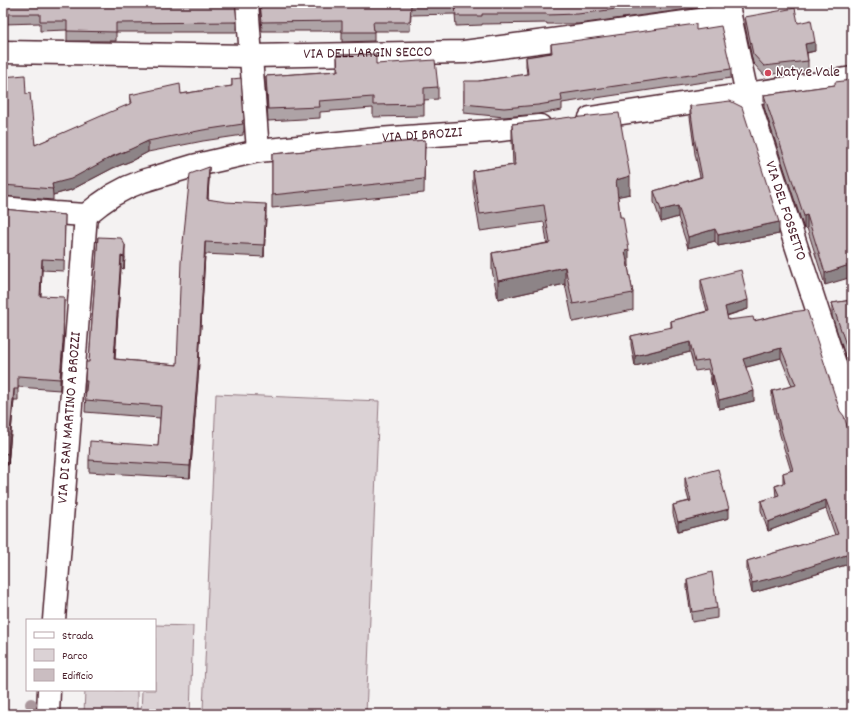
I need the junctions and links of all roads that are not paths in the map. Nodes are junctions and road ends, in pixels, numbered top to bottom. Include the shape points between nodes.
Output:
1 (248, 3) edge
2 (729, 9) edge
3 (3, 52) edge
4 (251, 56) junction
5 (852, 78) edge
6 (747, 94) junction
7 (258, 151) junction
8 (3, 208) edge
9 (86, 215) junction
10 (852, 416) edge
11 (54, 619) edge
12 (49, 691) edge
13 (48, 714) edge

1 - 4 street
2 - 4 street, VIA DELL'ARGIN SECCO via 464,52
2 - 6 street, VIA DEL FOSSETTO
3 - 4 street, VIA DELL'ARGIN SECCO
4 - 7 street
5 - 6 street, VIA DI BROZZI
6 - 7 street, VIA DI BROZZI via 491,131
6 - 10 street, VIA DEL FOSSETTO
7 - 9 street, VIA DI BROZZI via 143,181 112,195
8 - 9 street
9 - 11 street, VIA DI SAN MARTINO A BROZZI
12 - 13 street

